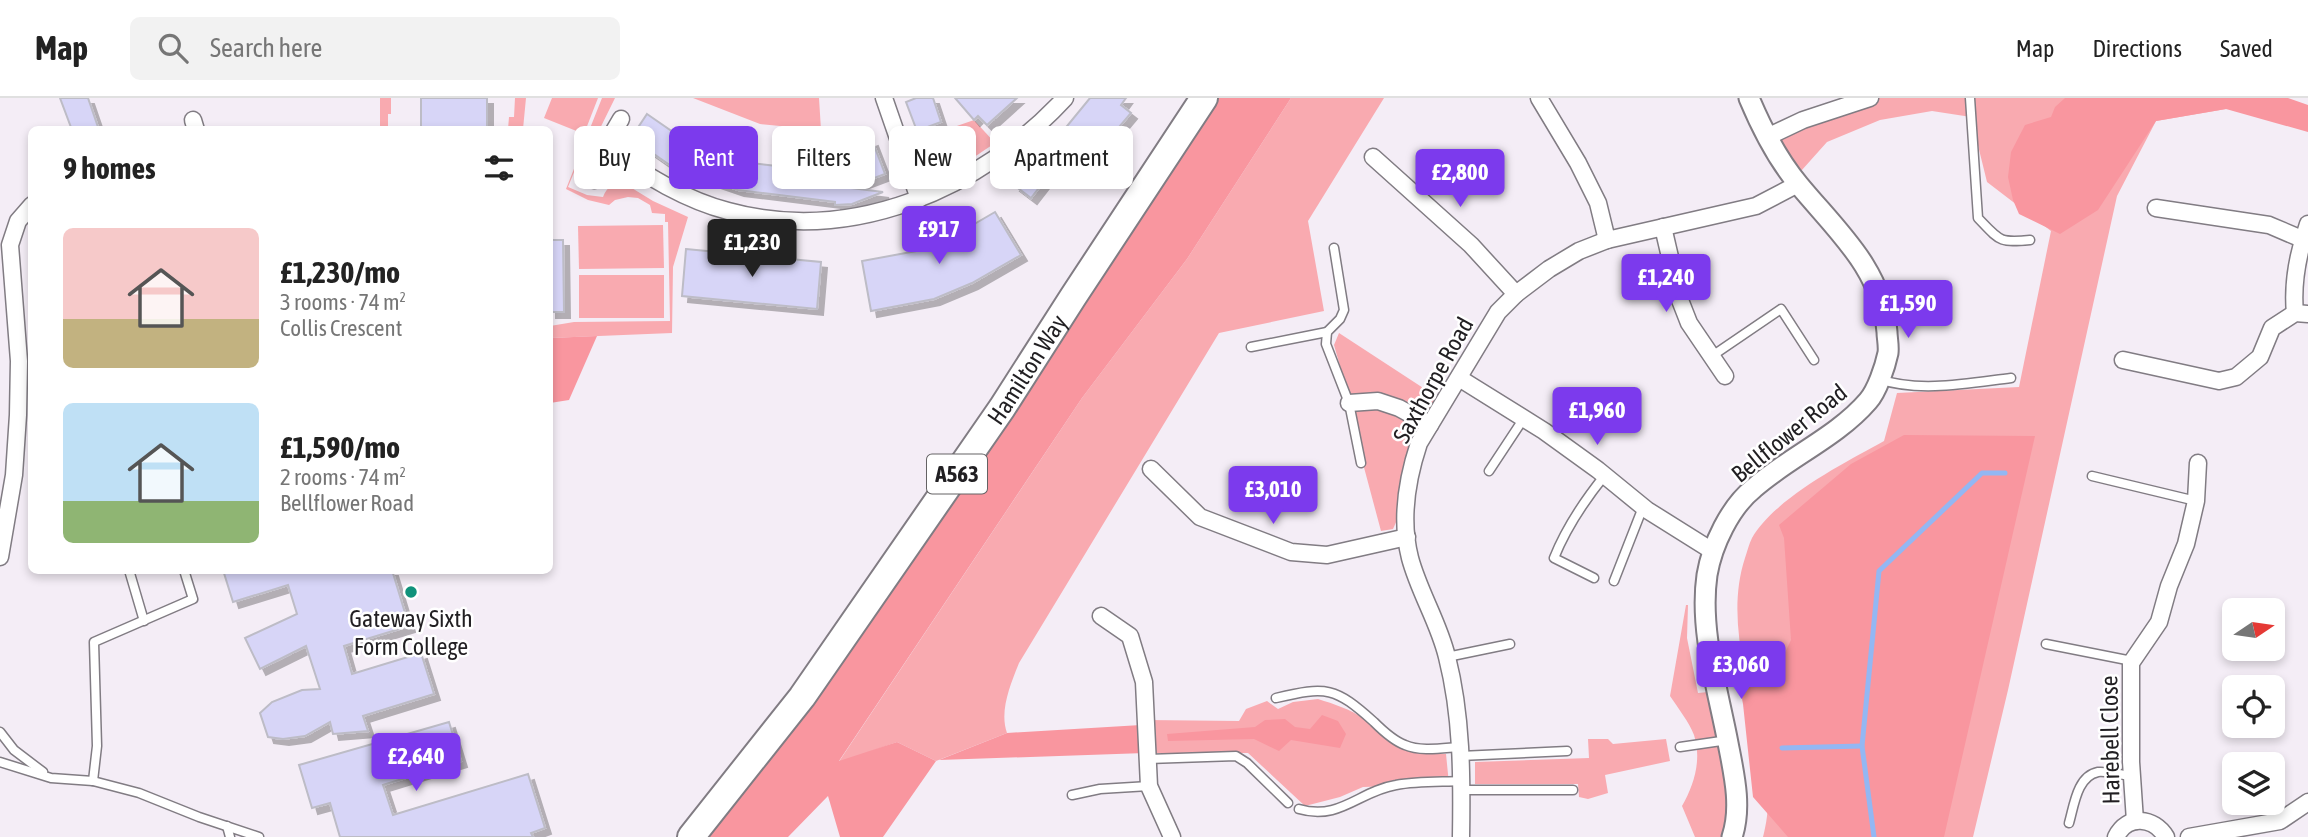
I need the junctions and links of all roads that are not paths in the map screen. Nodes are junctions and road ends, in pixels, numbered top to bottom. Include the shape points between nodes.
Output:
1 (884, 98) edge
2 (1065, 98) edge
3 (1204, 98) edge
4 (1539, 98) edge
5 (1749, 98) edge
6 (1870, 98) edge
7 (1970, 98) edge
8 (621, 119) dead end
9 (617, 126) edge
10 (1767, 137) junction
11 (1373, 158) dead end
12 (655, 179) edge
13 (1798, 184) junction
14 (919, 199) junction
15 (2157, 208) dead end
16 (28, 210) edge
17 (1663, 227) junction
18 (2305, 232) edge
19 (1607, 240) junction
20 (2030, 240) dead end
21 (1334, 248) dead end
22 (1516, 293) junction
23 (2302, 314) edge
24 (1327, 332) junction
25 (1251, 347) dead end
26 (1712, 356) junction
27 (1814, 360) dead end
28 (2123, 360) dead end
29 (1725, 376) dead end
30 (1459, 378) junction
31 (2011, 378) dead end
32 (1878, 379) junction
33 (1349, 403) junction
34 (1524, 418) junction
35 (1430, 425) junction
36 (1361, 463) dead end
37 (2198, 463) dead end
38 (1151, 469) dead end
39 (1489, 471) dead end
40 (1605, 475) junction
41 (2092, 476) dead end
42 (2196, 501) junction
43 (1643, 507) junction
44 (1407, 537) junction
45 (1714, 552) junction
46 (0, 557) edge
47 (130, 574) edge
48 (185, 574) edge
49 (1594, 578) dead end
50 (1614, 581) dead end
51 (1101, 616) dead end
52 (144, 621) junction
53 (1510, 644) dead end
54 (2046, 644) dead end
55 (1447, 657) junction
56 (2132, 661) junction
57 (1276, 698) dead end
58 (0, 732) edge
59 (1728, 740) junction
60 (1681, 747) dead end
61 (1567, 751) dead end
62 (1460, 752) junction
63 (1147, 759) junction
64 (0, 762) edge
65 (2132, 776) junction
66 (51, 778) junction
67 (93, 781) junction
68 (1462, 785) junction
69 (1149, 786) junction
70 (1573, 790) dead end
71 (1072, 795) dead end
72 (2308, 802) edge
73 (1288, 803) dead end
74 (1298, 809) dead end
75 (2135, 821) junction
76 (2280, 821) junction
77 (2069, 823) dead end
78 (227, 826) junction
79 (230, 837) edge
80 (259, 837) edge
81 (691, 837) edge
82 (1172, 837) edge
83 (1461, 837) edge
84 (1732, 837) edge
85 (2116, 837) edge
86 (2166, 837) edge
87 (2189, 837) edge
88 (2286, 837) edge

1 - 14 street
2 - 14 street via 999,157
3 - 81 highway, Hamilton Way / A563 via 1002,408 809,688
4 - 19 street via 1598,202
5 - 10 street, Bellflower Road
6 - 10 street
7 - 20 lane via 1978,218 2007,242
8 - 9 street
10 - 13 street, Bellflower Road
11 - 22 street via 1471,245
12 - 14 street via 726,211 790,221 867,215
13 - 17 street, Saxthorpe Road via 1756,206
13 - 32 street, Bellflower Road via 1869,270 1881,299 1888,351
15 - 18 street
16 - 46 street via 18,221 10,245 19,361 18,415 15,475
17 - 19 street, Saxthorpe Road
17 - 26 street via 1680,300 1689,323
18 - 23 street via 2293,289
19 - 22 street, Saxthorpe Road via 1549,268
21 - 24 lane via 1344,310
22 - 30 street, Saxthorpe Road via 1497,312
23 - 28 street via 2272,328 2260,358 2236,377 2218,381
24 - 25 lane
24 - 33 lane via 1326,344
26 - 27 lane via 1781,309
26 - 29 street
30 - 34 street
30 - 35 street, Saxthorpe Road
31 - 32 lane via 1897,385
32 - 45 street, Bellflower Road via 1870,400 1846,421 1752,489 1721,533
33 - 35 street via 1378,401
33 - 36 lane
34 - 39 lane
34 - 40 street
35 - 44 street, Saxthorpe Road via 1411,466 1405,508
37 - 42 street, Harebell Close
38 - 44 street via 1200,517 1291,552 1327,555
40 - 43 street
40 - 49 lane via 1562,537 1554,558
41 - 42 lane
42 - 56 street, Harebell Close via 2160,622
43 - 45 street
43 - 50 lane
44 - 55 street, Saxthorpe Road via 1410,558
45 - 59 street, Bellflower Road via 1705,598
47 - 52 lane
48 - 52 lane via 192,599
51 - 63 street via 1130,636 1144,682
52 - 67 lane via 93,642
53 - 55 lane
54 - 56 lane
55 - 62 street, Saxthorpe Road
56 - 65 street, Harebell Close
57 - 62 lane via 1331,691 1347,698 1405,746
58 - 66 lane via 14,751
59 - 60 lane
59 - 84 street, Bellflower Road via 1737,791
61 - 62 lane
62 - 68 street, Saxthorpe Road
63 - 69 street
63 - 73 lane via 1236,756
64 - 66 lane
65 - 75 street, Harebell Close
65 - 77 lane via 2099,772 2086,777
66 - 67 lane
67 - 78 lane
68 - 70 lane
68 - 74 lane via 1396,785 1334,811
68 - 83 street, Saxthorpe Road
69 - 71 lane
69 - 82 street
72 - 76 street
75 - 85 street
75 - 86 street via 2155,824
76 - 87 street
76 - 88 street
78 - 79 lane
78 - 80 lane

